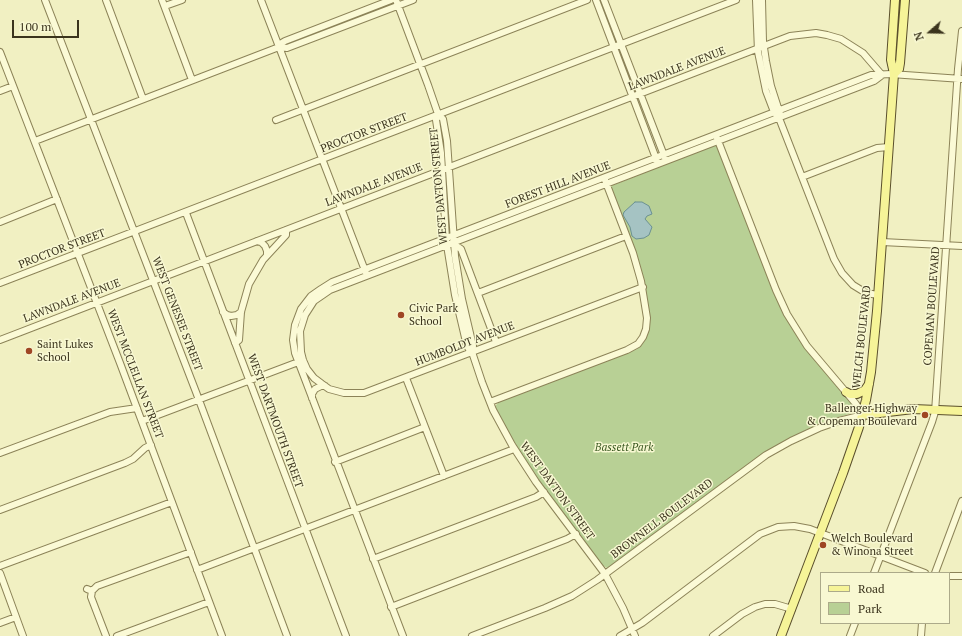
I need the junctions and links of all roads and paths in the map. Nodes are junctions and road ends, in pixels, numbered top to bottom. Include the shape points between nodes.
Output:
1 (45, 0) edge
2 (106, 0) edge
3 (182, 0) edge
4 (261, 0) edge
5 (391, 0) edge
6 (413, 0) edge
7 (587, 0) edge
8 (596, 0) edge
9 (604, 0) edge
10 (736, 0) edge
11 (756, 0) edge
12 (762, 0) edge
13 (895, 0) edge
14 (905, 0) edge
15 (164, 3) edge
16 (397, 3) edge
17 (351, 15) junction
18 (354, 22) junction
19 (962, 31) edge
20 (621, 44) junction
21 (279, 47) junction
22 (614, 47) junction
23 (761, 47) junction
24 (0, 52) edge
25 (420, 64) junction
26 (894, 74) junction
27 (882, 75) junction
28 (960, 79) edge
29 (192, 80) junction
30 (13, 86) junction
31 (0, 91) edge
32 (640, 93) junction
33 (633, 96) junction
34 (143, 99) junction
35 (303, 110) junction
36 (777, 111) junction
37 (438, 114) junction
38 (779, 118) junction
39 (92, 119) junction
40 (276, 120) dead end
41 (717, 138) junction
42 (35, 141) junction
43 (889, 147) junction
44 (665, 158) junction
45 (322, 160) junction
46 (657, 161) junction
47 (449, 167) junction
48 (442, 170) junction
49 (802, 177) junction
50 (605, 181) junction
51 (57, 200) junction
52 (341, 208) junction
53 (186, 212) junction
54 (0, 221) edge
55 (482, 229) junction
56 (286, 230) junction
57 (135, 231) junction
58 (453, 236) junction
59 (626, 236) junction
60 (257, 241) junction
61 (449, 242) junction
62 (882, 242) junction
63 (947, 245) junction
64 (962, 246) edge
65 (78, 253) junction
66 (267, 254) junction
67 (204, 261) junction
68 (366, 273) junction
69 (154, 280) junction
70 (0, 283) edge
71 (642, 287) junction
72 (478, 293) junction
73 (878, 295) junction
74 (97, 302) junction
75 (223, 312) junction
76 (241, 312) junction
77 (0, 340) edge
78 (235, 342) junction
79 (496, 342) junction
80 (472, 352) junction
81 (300, 361) junction
82 (406, 378) junction
83 (249, 381) junction
84 (869, 384) junction
85 (325, 386) junction
86 (846, 392) junction
87 (312, 398) junction
88 (199, 400) junction
89 (490, 402) junction
90 (137, 408) junction
91 (935, 410) junction
92 (962, 411) edge
93 (863, 415) junction
94 (142, 421) junction
95 (425, 427) junction
96 (151, 445) junction
97 (514, 449) junction
98 (0, 453) edge
99 (335, 462) junction
100 (444, 476) junction
101 (544, 492) junction
102 (962, 501) edge
103 (172, 502) junction
104 (0, 510) edge
105 (354, 511) junction
106 (305, 530) junction
107 (821, 533) junction
108 (576, 534) junction
109 (254, 549) junction
110 (191, 552) junction
111 (881, 556) junction
112 (373, 559) junction
113 (0, 566) edge
114 (198, 570) junction
115 (874, 572) edge
116 (922, 572) edge
117 (935, 572) edge
118 (0, 574) edge
119 (605, 574) junction
120 (950, 576) edge
121 (962, 576) edge
122 (209, 602) junction
123 (391, 607) junction
124 (792, 608) junction
125 (16, 617) junction
126 (0, 623) edge
127 (855, 624) edge
128 (922, 624) edge
129 (633, 629) junction
130 (23, 636) edge
131 (106, 636) edge
132 (116, 636) edge
133 (222, 636) edge
134 (287, 636) edge
135 (346, 636) edge
136 (403, 636) edge
137 (472, 636) edge
138 (620, 636) edge
139 (635, 636) edge
140 (712, 636) edge
141 (781, 636) edge
142 (850, 636) edge
143 (921, 636) edge

1 - 39 street, WEST GENESEE STREET
2 - 34 street
3 - 15 street
4 - 21 street
5 - 17 street
6 - 16 street
7 - 25 street
8 - 22 street
9 - 20 street
10 - 20 street, PROCTOR STREET
11 - 23 street
12 - 23 street
13 - 26 main road, WELCH BOULEVARD via 891,60
14 - 26 main road, WELCH BOULEVARD via 900,63
15 - 29 street
16 - 18 street
16 - 25 street, WEST DAYTON STREET
17 - 18 street
17 - 21 street via 283,41
18 - 21 street via 287,48
19 - 28 street, COPEMAN BOULEVARD
20 - 22 street, PROCTOR STREET
20 - 32 street
21 - 29 street
21 - 35 street
22 - 33 street
22 - 37 street, PROCTOR STREET
23 - 27 street, LAWNDALE AVENUE via 798,34 827,35 860,50
23 - 32 street, LAWNDALE AVENUE
23 - 36 street
24 - 30 street, WEST MCCLELLAN STREET
25 - 35 street
25 - 37 street, WEST DAYTON STREET
26 - 27 street, FOREST HILL AVENUE
26 - 28 street, FOREST HILL AVENUE
26 - 43 main road, WELCH BOULEVARD
27 - 36 street, FOREST HILL AVENUE via 871,75
27 - 38 street, FOREST HILL AVENUE via 874,81
28 - 63 street, COPEMAN BOULEVARD
29 - 34 street
30 - 31 street
30 - 42 street, WEST MCCLELLAN STREET
32 - 33 street, LAWNDALE AVENUE
32 - 44 street
33 - 46 street
33 - 47 street, LAWNDALE AVENUE
34 - 39 street
35 - 40 street
35 - 45 street
36 - 38 street
36 - 41 street, FOREST HILL AVENUE
37 - 45 street, PROCTOR STREET
37 - 47 street, WEST DAYTON STREET via 444,122
37 - 48 street, WEST DAYTON STREET via 436,120
38 - 41 street, FOREST HILL AVENUE
38 - 49 street
39 - 42 street
39 - 57 street, WEST GENESEE STREET
41 - 44 street, FOREST HILL AVENUE
41 - 86 street via 784,309 802,340
42 - 51 street, WEST MCCLELLAN STREET
43 - 49 street via 877,148
43 - 62 main road, WELCH BOULEVARD
44 - 46 street, FOREST HILL AVENUE
45 - 52 street
45 - 53 street, PROCTOR STREET
46 - 50 street, FOREST HILL AVENUE
47 - 48 street, LAWNDALE AVENUE
47 - 58 street, WEST DAYTON STREET
48 - 52 street, LAWNDALE AVENUE
48 - 61 street, WEST DAYTON STREET
49 - 73 street via 840,270 857,287 869,294
50 - 55 street, FOREST HILL AVENUE
50 - 59 street
51 - 54 street
51 - 65 street, WEST MCCLELLAN STREET
52 - 56 street, LAWNDALE AVENUE
52 - 68 street
53 - 57 street, PROCTOR STREET
53 - 67 street, WEST DARTMOUTH STREET
55 - 58 street, FOREST HILL AVENUE
55 - 61 street, FOREST HILL AVENUE
56 - 60 street, LAWNDALE AVENUE
56 - 66 street via 286,235
57 - 65 street, PROCTOR STREET
57 - 69 street, WEST GENESEE STREET
58 - 61 street, FOREST HILL AVENUE
59 - 71 street
59 - 72 street
60 - 66 street via 265,246
60 - 67 street, LAWNDALE AVENUE
61 - 68 street, FOREST HILL AVENUE
61 - 72 street via 461,249
61 - 80 street, WEST DAYTON STREET via 467,346
62 - 63 street
62 - 73 main road, WELCH BOULEVARD
63 - 64 street
63 - 91 street, COPEMAN BOULEVARD
65 - 70 street, PROCTOR STREET
65 - 74 street, WEST MCCLELLAN STREET
66 - 76 street via 251,279
67 - 69 street, LAWNDALE AVENUE
67 - 75 street, WEST DARTMOUTH STREET
68 - 81 street, FOREST HILL AVENUE via 330,290 312,304 300,331
69 - 74 street, LAWNDALE AVENUE
69 - 88 street, WEST GENESEE STREET
71 - 79 street, HUMBOLDT AVENUE
71 - 89 street via 647,322 646,332 638,344
72 - 79 street
73 - 84 main road, WELCH BOULEVARD
74 - 77 street, LAWNDALE AVENUE
74 - 90 street, WEST MCCLELLAN STREET
75 - 76 street via 231,316
75 - 78 street, WEST DARTMOUTH STREET
76 - 78 street via 239,339
78 - 83 street, WEST DARTMOUTH STREET
79 - 80 street, HUMBOLDT AVENUE
80 - 82 street, HUMBOLDT AVENUE
80 - 89 street, WEST DAYTON STREET
81 - 83 street
81 - 85 street, HUMBOLDT AVENUE via 311,375
81 - 87 street
82 - 85 street, HUMBOLDT AVENUE via 356,394 340,392
82 - 95 street
83 - 88 street
83 - 106 street, WEST DARTMOUTH STREET
84 - 86 main road via 859,393
84 - 93 main road, WELCH BOULEVARD
85 - 87 street via 313,391
86 - 93 street
87 - 99 street
88 - 94 street
88 - 109 street, WEST GENESEE STREET
89 - 97 street, WEST DAYTON STREET
90 - 94 street, WEST MCCLELLAN STREET
90 - 98 street via 110,412
91 - 92 main road
91 - 93 main road via 905,410
91 - 111 street, COPEMAN BOULEVARD
93 - 107 main road, WELCH BOULEVARD
93 - 119 street, BROWNELL BOULEVARD via 819,428 766,455
94 - 96 street, WEST MCCLELLAN STREET
95 - 99 street
95 - 100 street
96 - 103 street, WEST MCCLELLAN STREET
96 - 104 street via 125,463
97 - 100 street
97 - 101 street, WEST DAYTON STREET
99 - 105 street
100 - 105 street
101 - 108 street, WEST DAYTON STREET
101 - 112 street
102 - 117 street
103 - 110 street, WEST MCCLELLAN STREET
103 - 113 street
105 - 106 street
105 - 112 street
106 - 109 street
106 - 135 street, WEST DARTMOUTH STREET
107 - 111 street
107 - 124 main road, WELCH BOULEVARD
107 - 129 street via 788,526 763,532
108 - 119 street, WEST DAYTON STREET
108 - 123 street
109 - 114 street
109 - 134 street, WEST GENESEE STREET
110 - 114 street, WEST MCCLELLAN STREET
110 - 131 street via 89,590
111 - 115 street, COPEMAN BOULEVARD
111 - 116 street
112 - 123 street
114 - 122 street, WEST MCCLELLAN STREET
118 - 125 street
119 - 129 street, WEST DAYTON STREET
119 - 137 street, BROWNELL BOULEVARD via 561,601
120 - 121 street
122 - 132 street
122 - 133 street, WEST MCCLELLAN STREET
123 - 136 street
124 - 140 street via 777,604 759,606 746,611
124 - 141 main road, WELCH BOULEVARD
125 - 126 street
125 - 130 street
127 - 142 street
128 - 143 street
129 - 138 street
129 - 139 street, WEST DAYTON STREET

